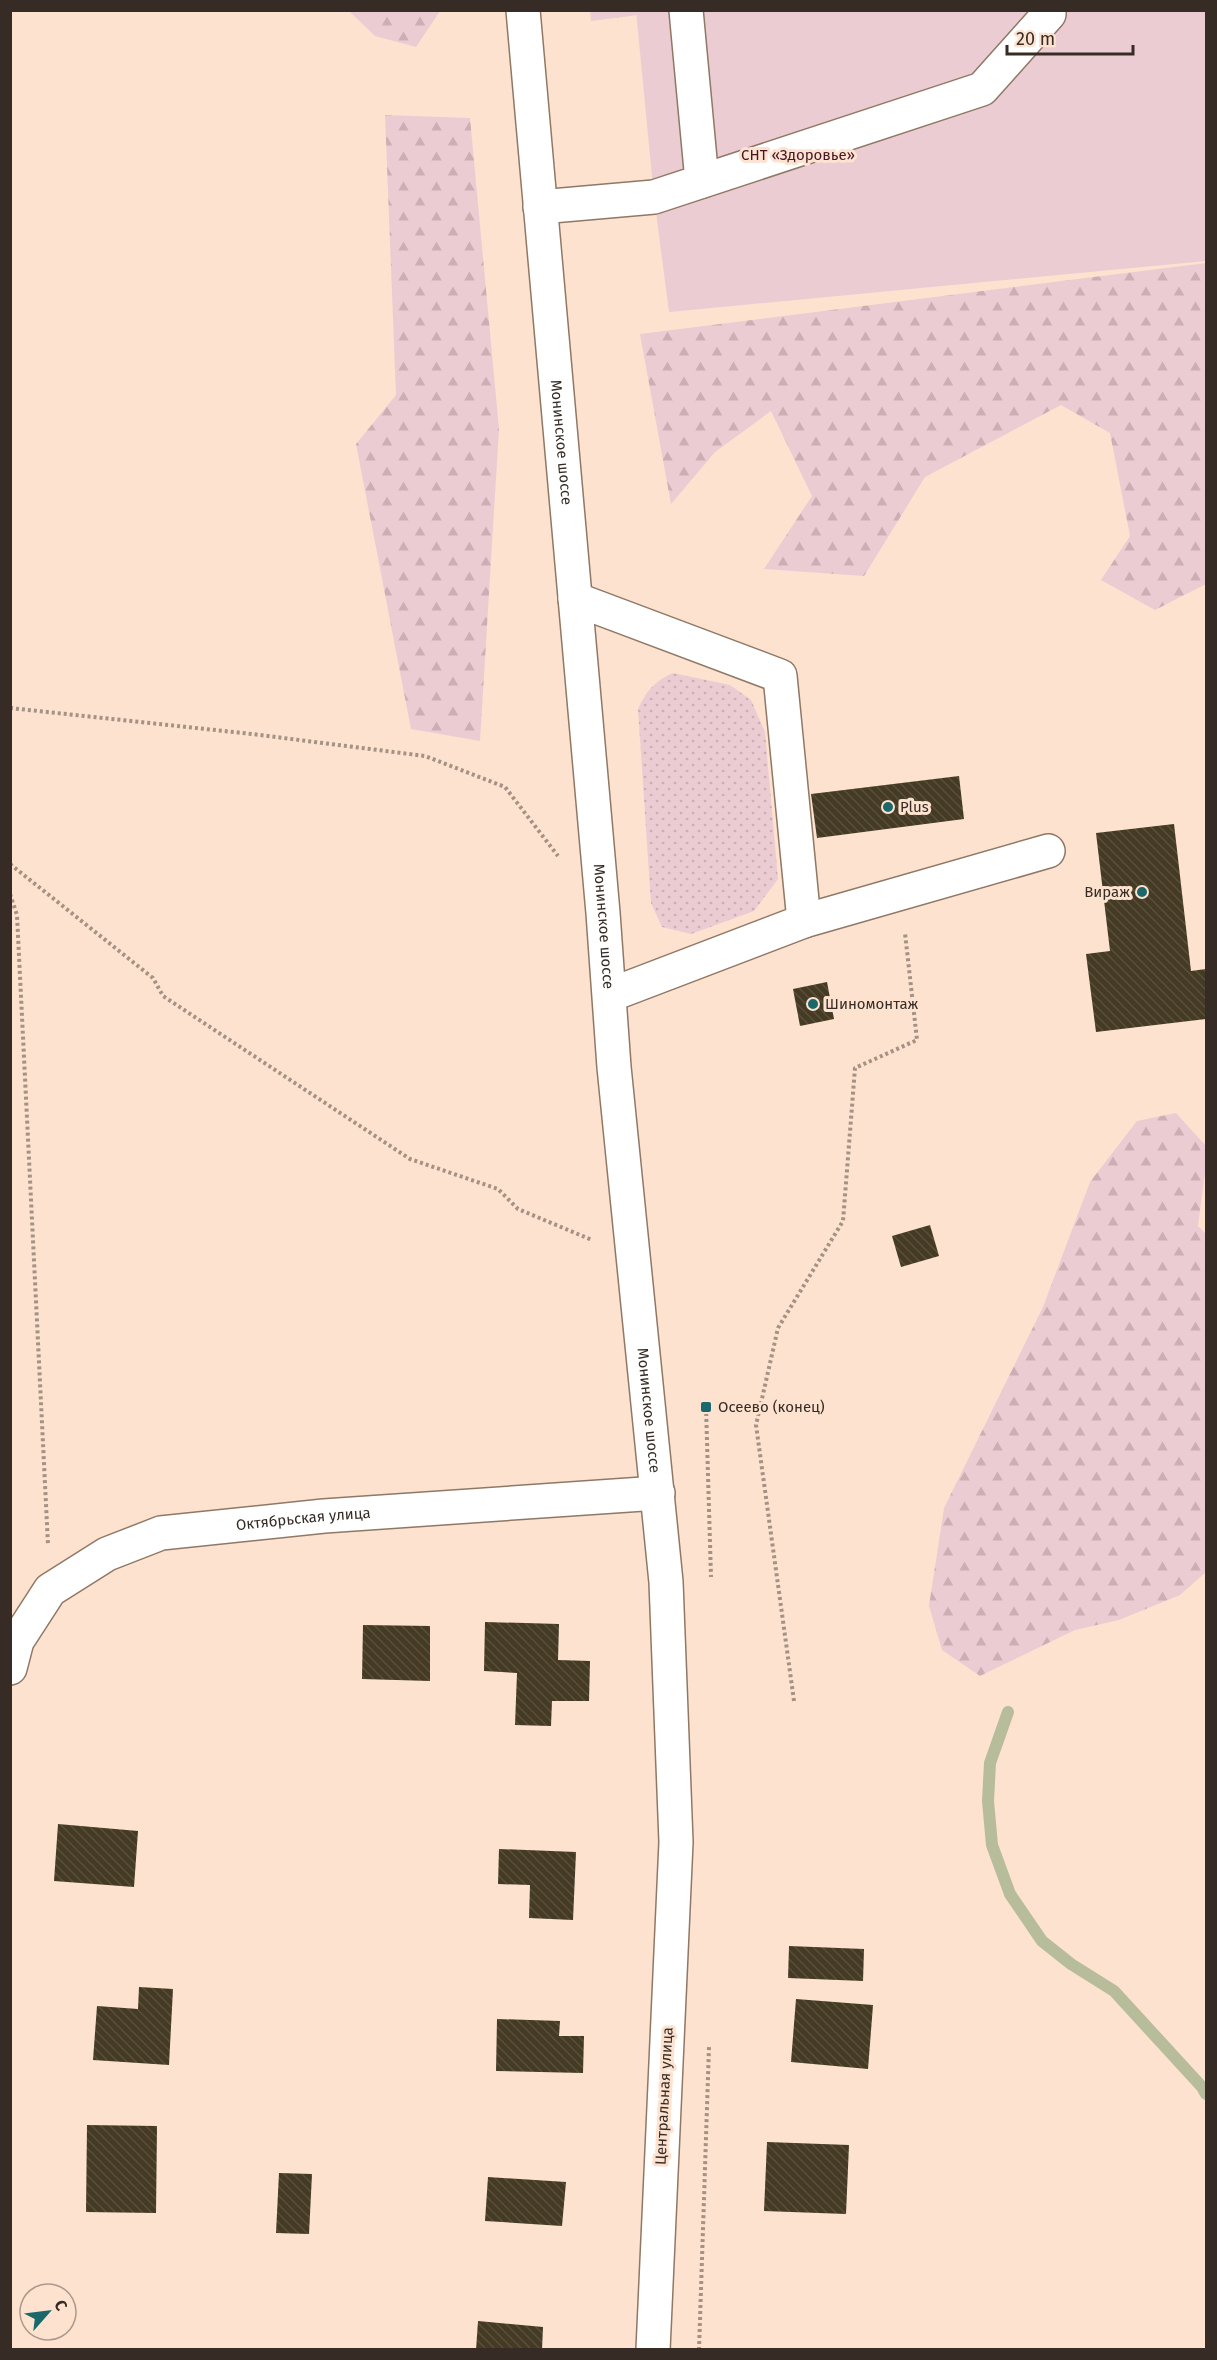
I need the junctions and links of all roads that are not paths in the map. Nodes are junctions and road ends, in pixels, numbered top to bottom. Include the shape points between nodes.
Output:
1 (522, 10) edge
2 (686, 10) edge
3 (1049, 10) edge
4 (702, 181) junction
5 (540, 207) junction
6 (575, 599) junction
7 (1048, 851) dead end
8 (804, 921) junction
9 (610, 995) junction
10 (658, 1493) junction
11 (13, 1651) edge
12 (676, 1842) joint
13 (653, 2349) edge

1 - 5 main road, Монинское шоссе
2 - 4 main road
3 - 4 main road via 982,88
4 - 5 main road via 654,197
5 - 6 main road, Монинское шоссе
6 - 8 main road via 780,676
6 - 9 main road, Монинское шоссе
7 - 8 main road
8 - 9 main road
9 - 10 main road, Монинское шоссе via 616,1090
10 - 11 main road, Октябрьская улица via 324,1516 161,1533 107,1554 50,1590
10 - 12 main road, Монинское шоссе via 666,1582
12 - 13 main road, Центральная улица

